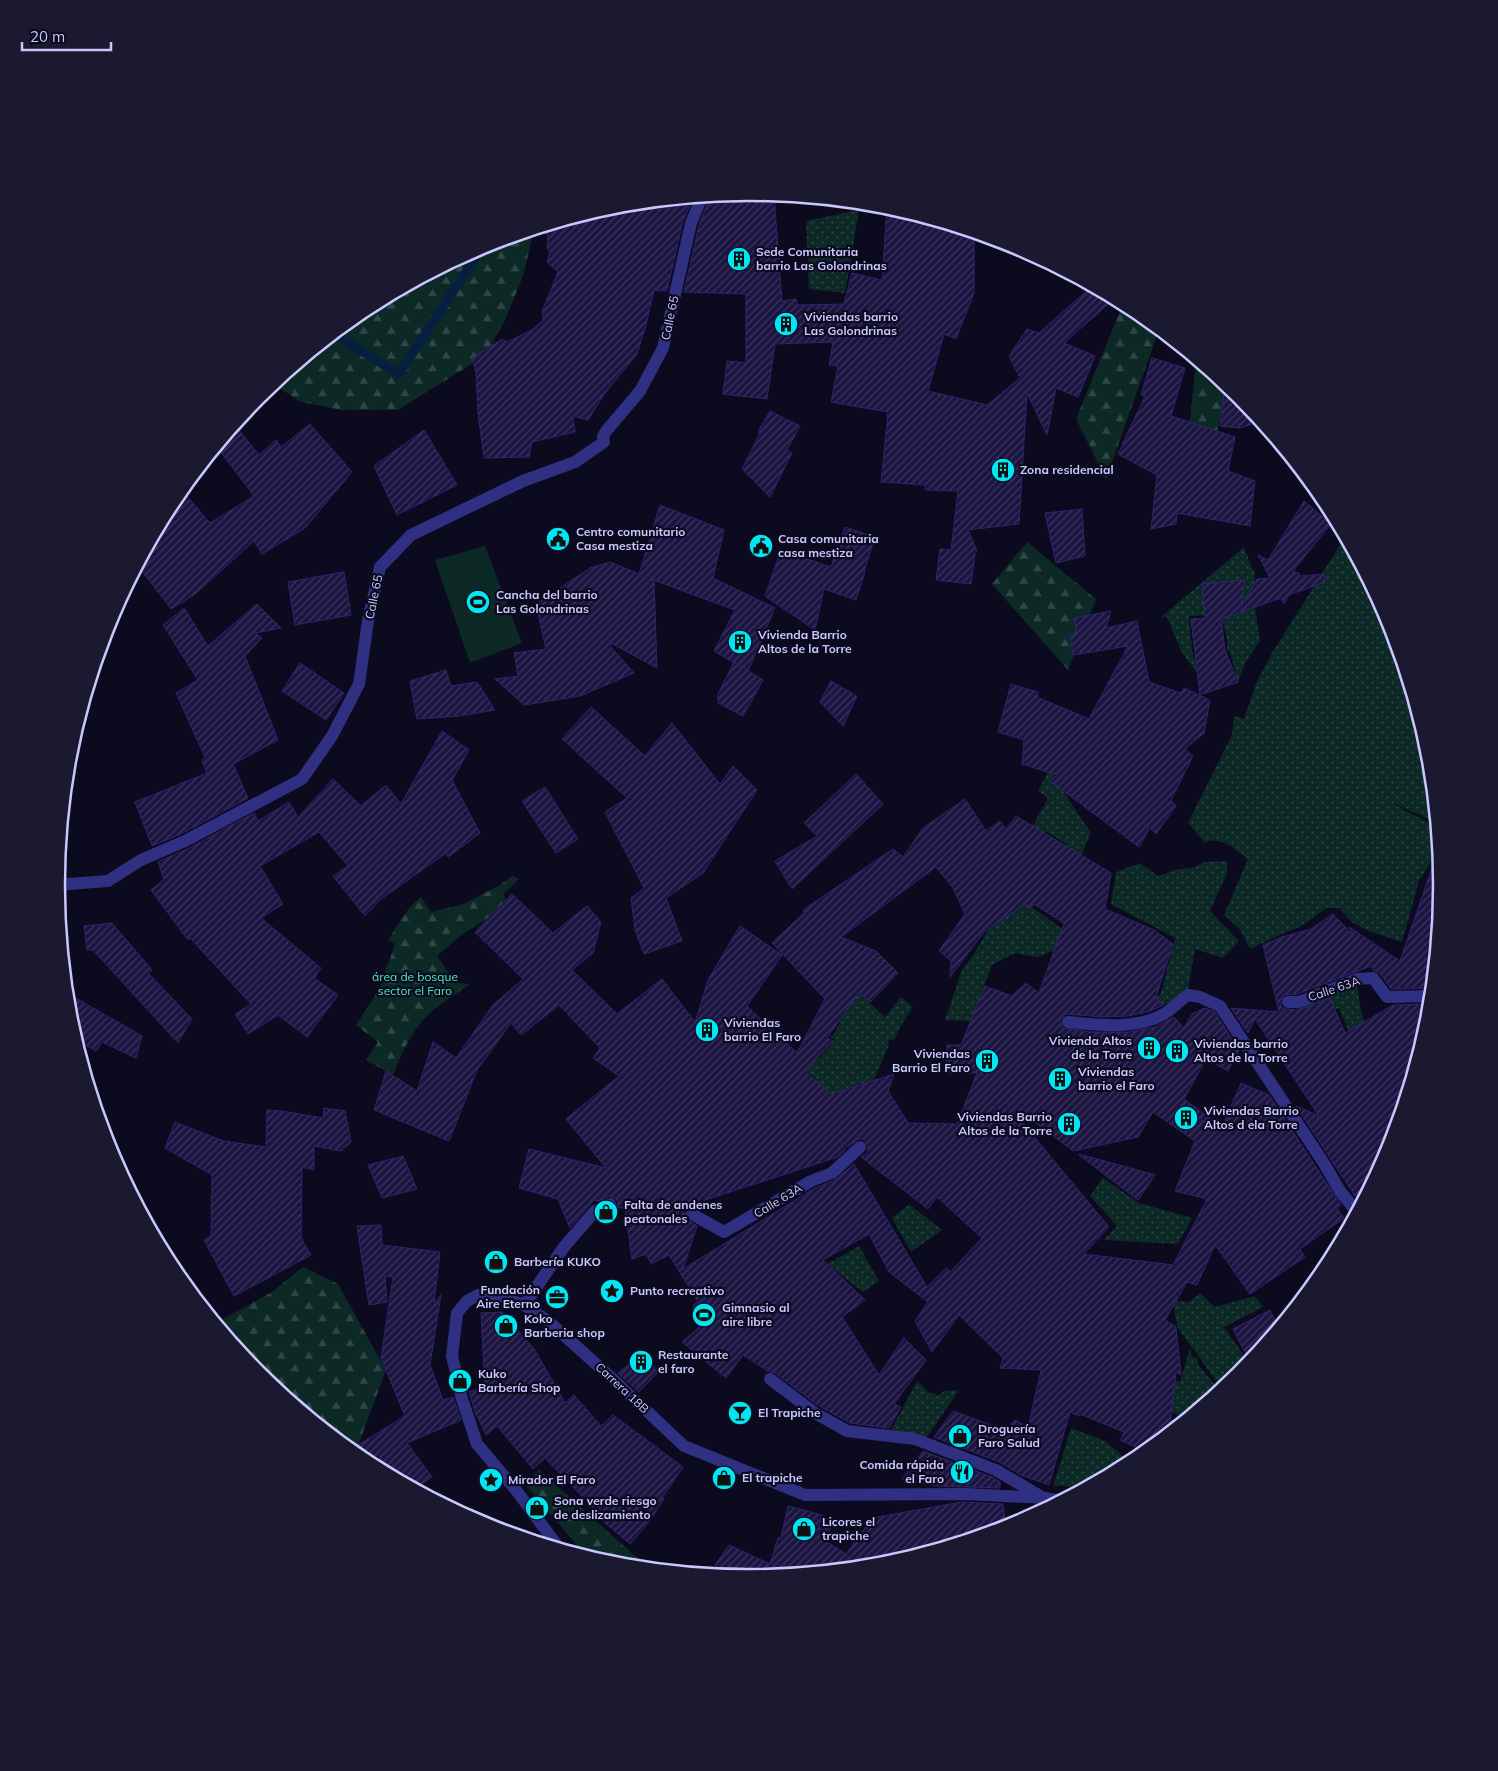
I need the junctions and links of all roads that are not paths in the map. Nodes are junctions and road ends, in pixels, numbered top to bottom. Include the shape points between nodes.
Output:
1 (700, 203) edge
2 (65, 884) edge
3 (1424, 996) edge
4 (1288, 1002) dead end
5 (1068, 1022) dead end
6 (860, 1147) dead end
7 (610, 1204) dead end
8 (1352, 1207) edge
9 (692, 1214) dead end
10 (524, 1305) junction
11 (770, 1378) dead end
12 (1045, 1498) junction
13 (1052, 1499) edge
14 (553, 1540) edge

1 - 2 street, Calle 65 via 689,232 663,348 640,391 607,430 604,442 575,462 523,481 411,535 380,566 359,684 332,736 302,779 185,841 141,860 108,881
3 - 4 street, Calle 63A via 1387,997 1372,978 1357,978 1299,1002
5 - 8 street via 1116,1025 1149,1021 1188,995 1220,1006
6 - 9 street, Calle 63A via 832,1173 811,1181 724,1232
7 - 10 street via 594,1211 564,1247
10 - 12 street, Carrera 18B via 548,1321 684,1446 805,1495 965,1494
10 - 14 street, Carrera 18B via 491,1293 478,1295 467,1302 457,1313 452,1356 477,1444
11 - 12 street via 847,1431 915,1439 996,1470
12 - 13 street, Carrera 18B

